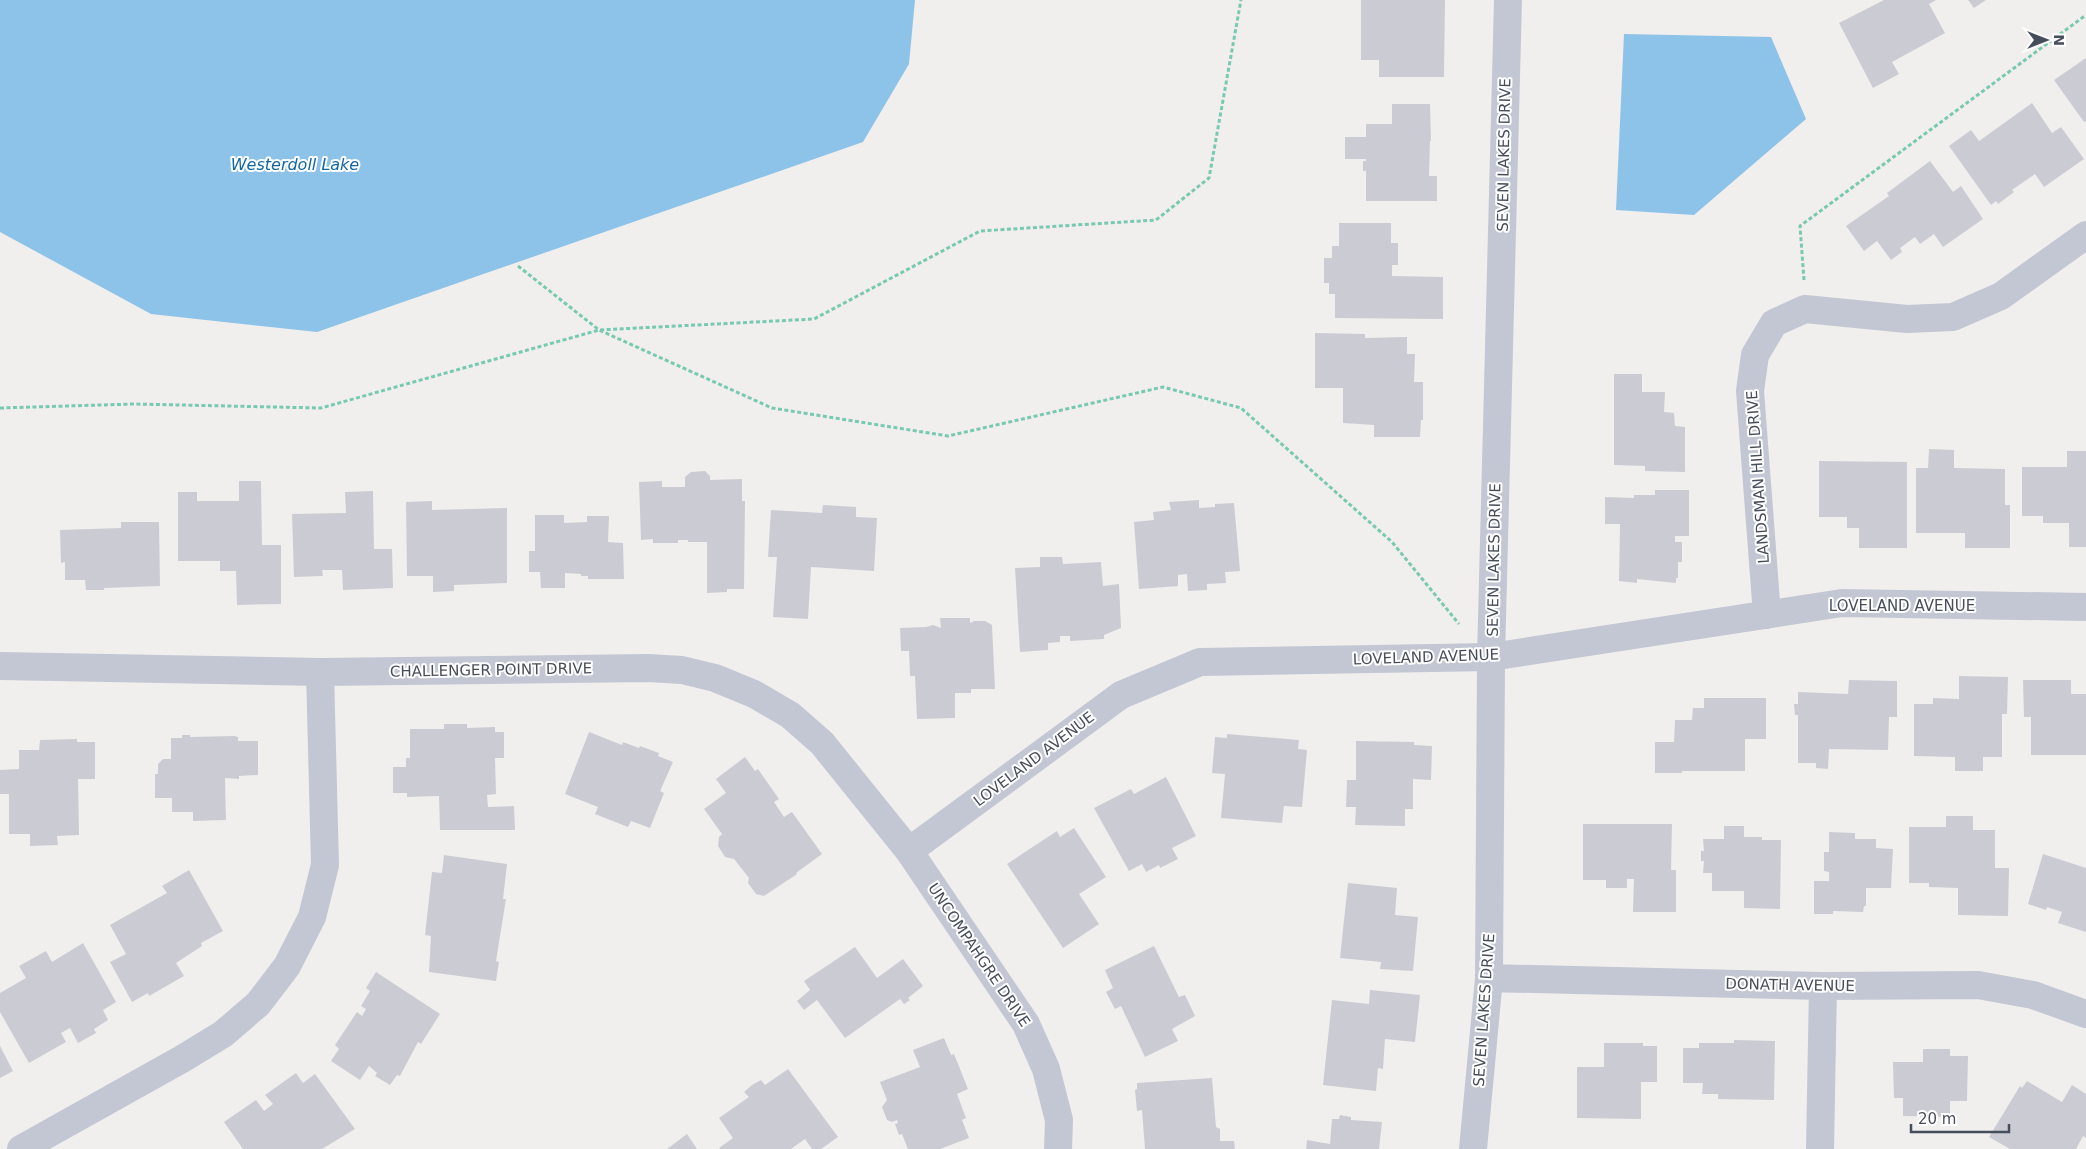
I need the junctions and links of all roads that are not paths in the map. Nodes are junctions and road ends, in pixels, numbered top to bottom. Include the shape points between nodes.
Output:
1 (1508, 0) edge
2 (2086, 235) edge
3 (2086, 607) edge
4 (1767, 615) junction
5 (1491, 657) junction
6 (0, 666) edge
7 (320, 672) junction
8 (909, 851) junction
9 (1489, 978) junction
10 (1823, 986) junction
11 (2086, 1014) edge
12 (21, 1149) edge
13 (1058, 1149) edge
14 (1473, 1149) edge
15 (1820, 1149) edge

1 - 5 street, SEVEN LAKES DRIVE
2 - 4 street, LANDSMAN HILL DRIVE via 2001,296 1953,317 1907,319 1805,309 1774,323 1754,355 1750,391
3 - 4 street, LOVELAND AVENUE via 1842,603
4 - 5 street, LOVELAND AVENUE
5 - 8 street, LOVELAND AVENUE via 1200,662 1121,695
5 - 9 street, SEVEN LAKES DRIVE
6 - 7 street, CHALLENGER POINT DRIVE
7 - 8 street, CHALLENGER POINT DRIVE via 648,668 682,670 714,678 754,694 790,715 822,744
7 - 12 street via 325,865 312,917 286,966 258,1004 223,1034
8 - 13 street, UNCOMPAHGRE DRIVE via 1026,1024 1046,1069 1059,1120
9 - 10 street, DONATH AVENUE
9 - 14 street, SEVEN LAKES DRIVE
10 - 11 street, DONATH AVENUE via 1978,985 2033,996
10 - 15 street

